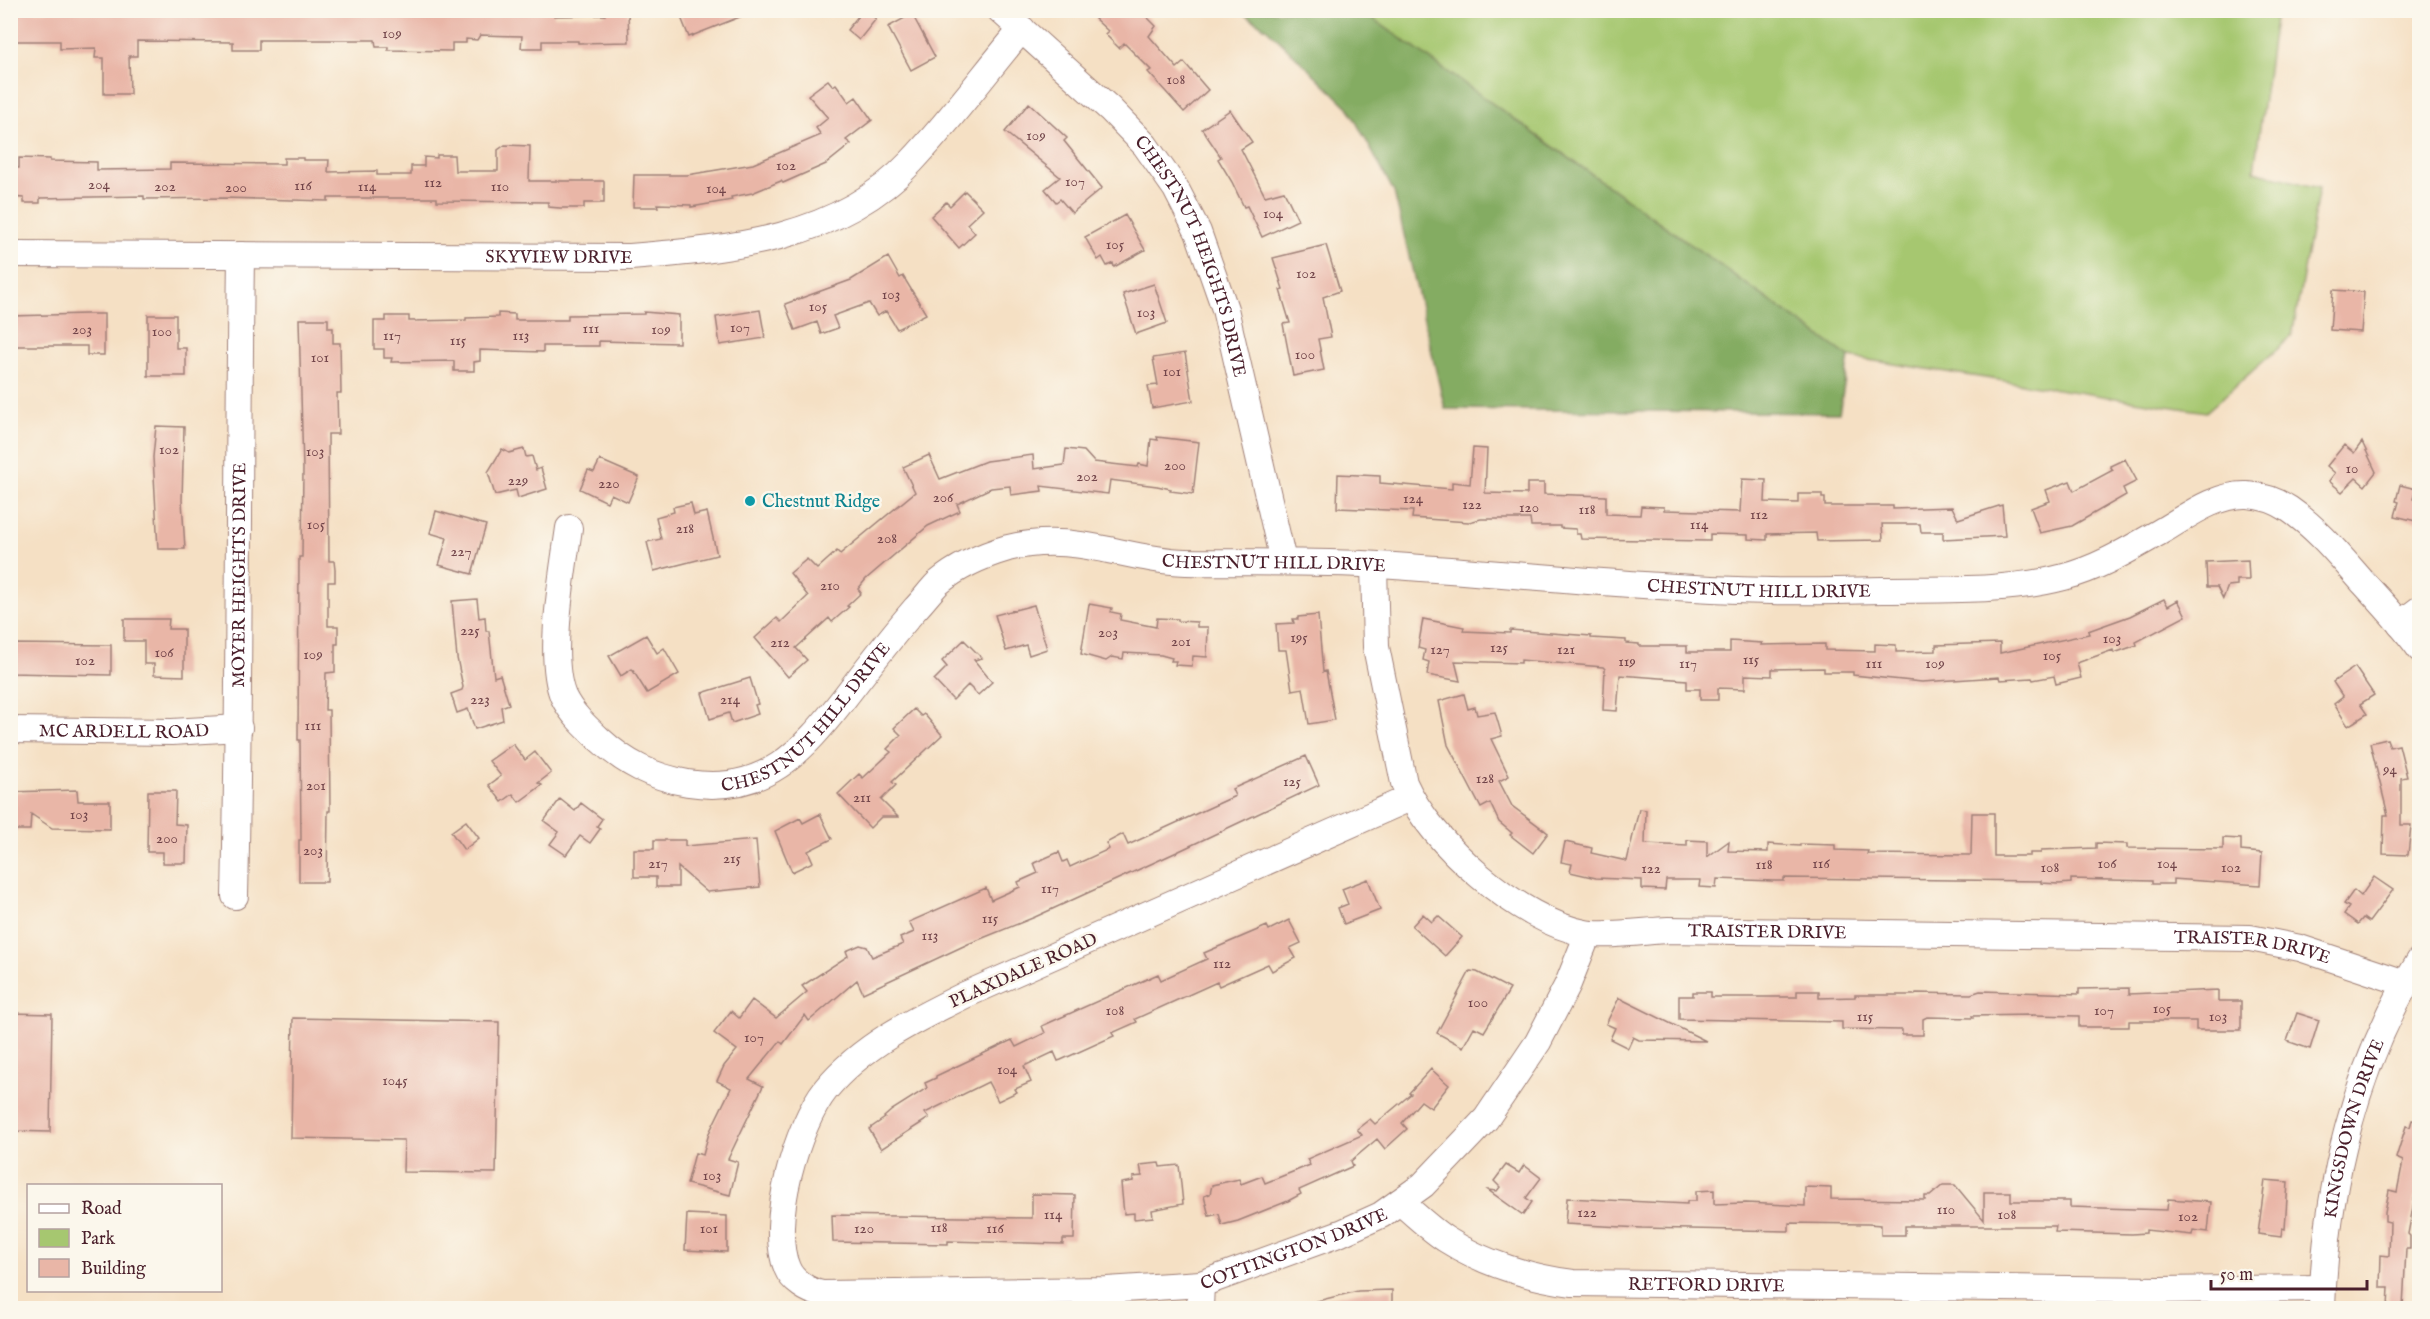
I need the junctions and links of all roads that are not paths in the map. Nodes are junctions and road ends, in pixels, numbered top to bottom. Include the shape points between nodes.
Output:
1 (999, 10) edge
2 (1022, 29) junction
3 (10, 254) edge
4 (241, 255) junction
5 (568, 528) dead end
6 (1283, 561) junction
7 (1374, 565) junction
8 (2410, 616) edge
9 (2420, 649) edge
10 (239, 728) junction
11 (10, 730) edge
12 (1410, 798) junction
13 (235, 896) dead end
14 (1588, 934) junction
15 (2420, 960) edge
16 (2405, 983) junction
17 (1400, 1202) junction
18 (788, 1271) joint
19 (1201, 1296) edge
20 (2322, 1298) edge

1 - 2 street, CHESTNUT HEIGHTS DRIVE
2 - 4 street, SKYVIEW DRIVE via 911,163 871,196 840,214 776,238 711,251 630,257
2 - 6 street, CHESTNUT HEIGHTS DRIVE via 1145,145 1176,189 1198,231 1225,309
3 - 4 street, SKYVIEW DRIVE
4 - 10 street, MOYER HEIGHTS DRIVE
5 - 6 street, CHESTNUT HILL DRIVE via 556,634 560,688 568,705 620,758 652,775 716,785 750,780 780,767 812,740 904,621 938,584 966,565 1008,548 1055,541 1179,562
6 - 7 street, CHESTNUT HILL DRIVE
7 - 8 street, CHESTNUT HILL DRIVE via 1775,592 2007,586 2065,577 2116,556 2218,499 2243,495 2285,506
7 - 12 street, TRAISTER DRIVE via 1376,647
8 - 9 street
10 - 11 street, MC ARDELL ROAD via 172,732
10 - 13 street, MOYER HEIGHTS DRIVE
12 - 14 street, TRAISTER DRIVE via 1461,861 1495,888 1556,925
12 - 18 street, PLAXDALE ROAD via 965,995 912,1021 852,1062 825,1090 802,1129 784,1192 781,1220 783,1257
14 - 16 street, TRAISTER DRIVE via 1668,930 2250,938 2300,948
14 - 17 street, COTTINGTON DRIVE via 1538,1042 1486,1119 1423,1185
15 - 16 street, KINGSDOWN DRIVE
16 - 20 street, KINGSDOWN DRIVE via 2364,1075 2336,1177
17 - 19 street, COTTINGTON DRIVE via 1382,1215
17 - 20 street, RETFORD DRIVE via 1447,1240 1481,1257 1546,1280 1573,1283 2160,1290
18 - 19 street, COTTINGTON DRIVE via 808,1291 822,1294 1107,1290

